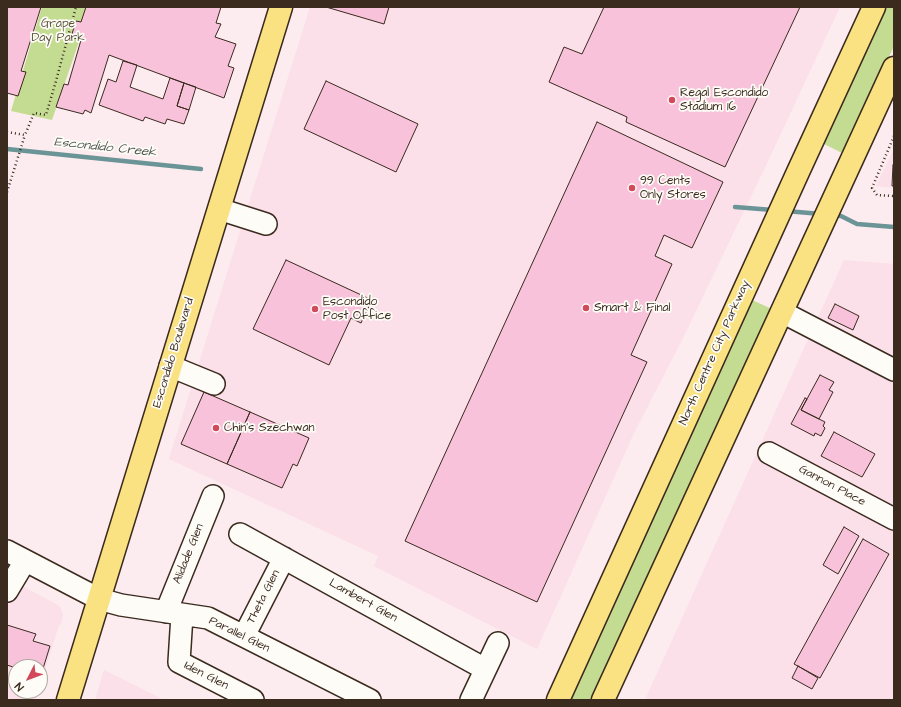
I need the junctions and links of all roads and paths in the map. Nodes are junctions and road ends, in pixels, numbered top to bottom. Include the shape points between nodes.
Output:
1 (76, 7) edge
2 (281, 7) edge
3 (874, 7) edge
4 (894, 68) edge
5 (7, 132) edge
6 (25, 135) junction
7 (894, 136) edge
8 (7, 192) edge
9 (894, 196) edge
10 (219, 209) junction
11 (266, 224) dead end
12 (782, 312) junction
13 (170, 366) junction
14 (894, 370) edge
15 (214, 384) dead end
16 (769, 453) dead end
17 (213, 496) dead end
18 (894, 519) edge
19 (240, 534) dead end
20 (7, 551) edge
21 (284, 558) junction
22 (26, 561) junction
23 (7, 591) edge
24 (99, 599) junction
25 (174, 614) junction
26 (244, 636) junction
27 (498, 643) dead end
28 (485, 669) junction
29 (68, 700) edge
30 (253, 700) edge
31 (370, 700) edge
32 (471, 700) edge
33 (558, 700) edge
34 (603, 700) edge

1 - 6 path via 46,115 34,112
2 - 10 main road, Escondido Boulevard
3 - 33 main road, North Centre City Parkway
4 - 12 main road
5 - 6 path
6 - 8 path
7 - 9 path via 872,188 877,195
10 - 11 street
10 - 13 main road, Escondido Boulevard
12 - 14 street
12 - 34 main road
13 - 15 street
13 - 24 main road, Escondido Boulevard
16 - 18 street, Gannon Place
17 - 25 street, Alidade Glen
19 - 21 street, Lambert Glen
20 - 22 street, Parallel Glen
21 - 26 street, Theta Glen
21 - 28 street, Lambert Glen
22 - 23 street
22 - 24 street, Parallel Glen
24 - 25 street, Parallel Glen
24 - 29 main road, Escondido Boulevard
25 - 26 street, Parallel Glen via 208,618
25 - 30 street, Iden Glen via 179,662
26 - 31 street, Parallel Glen
27 - 28 street
28 - 32 street

